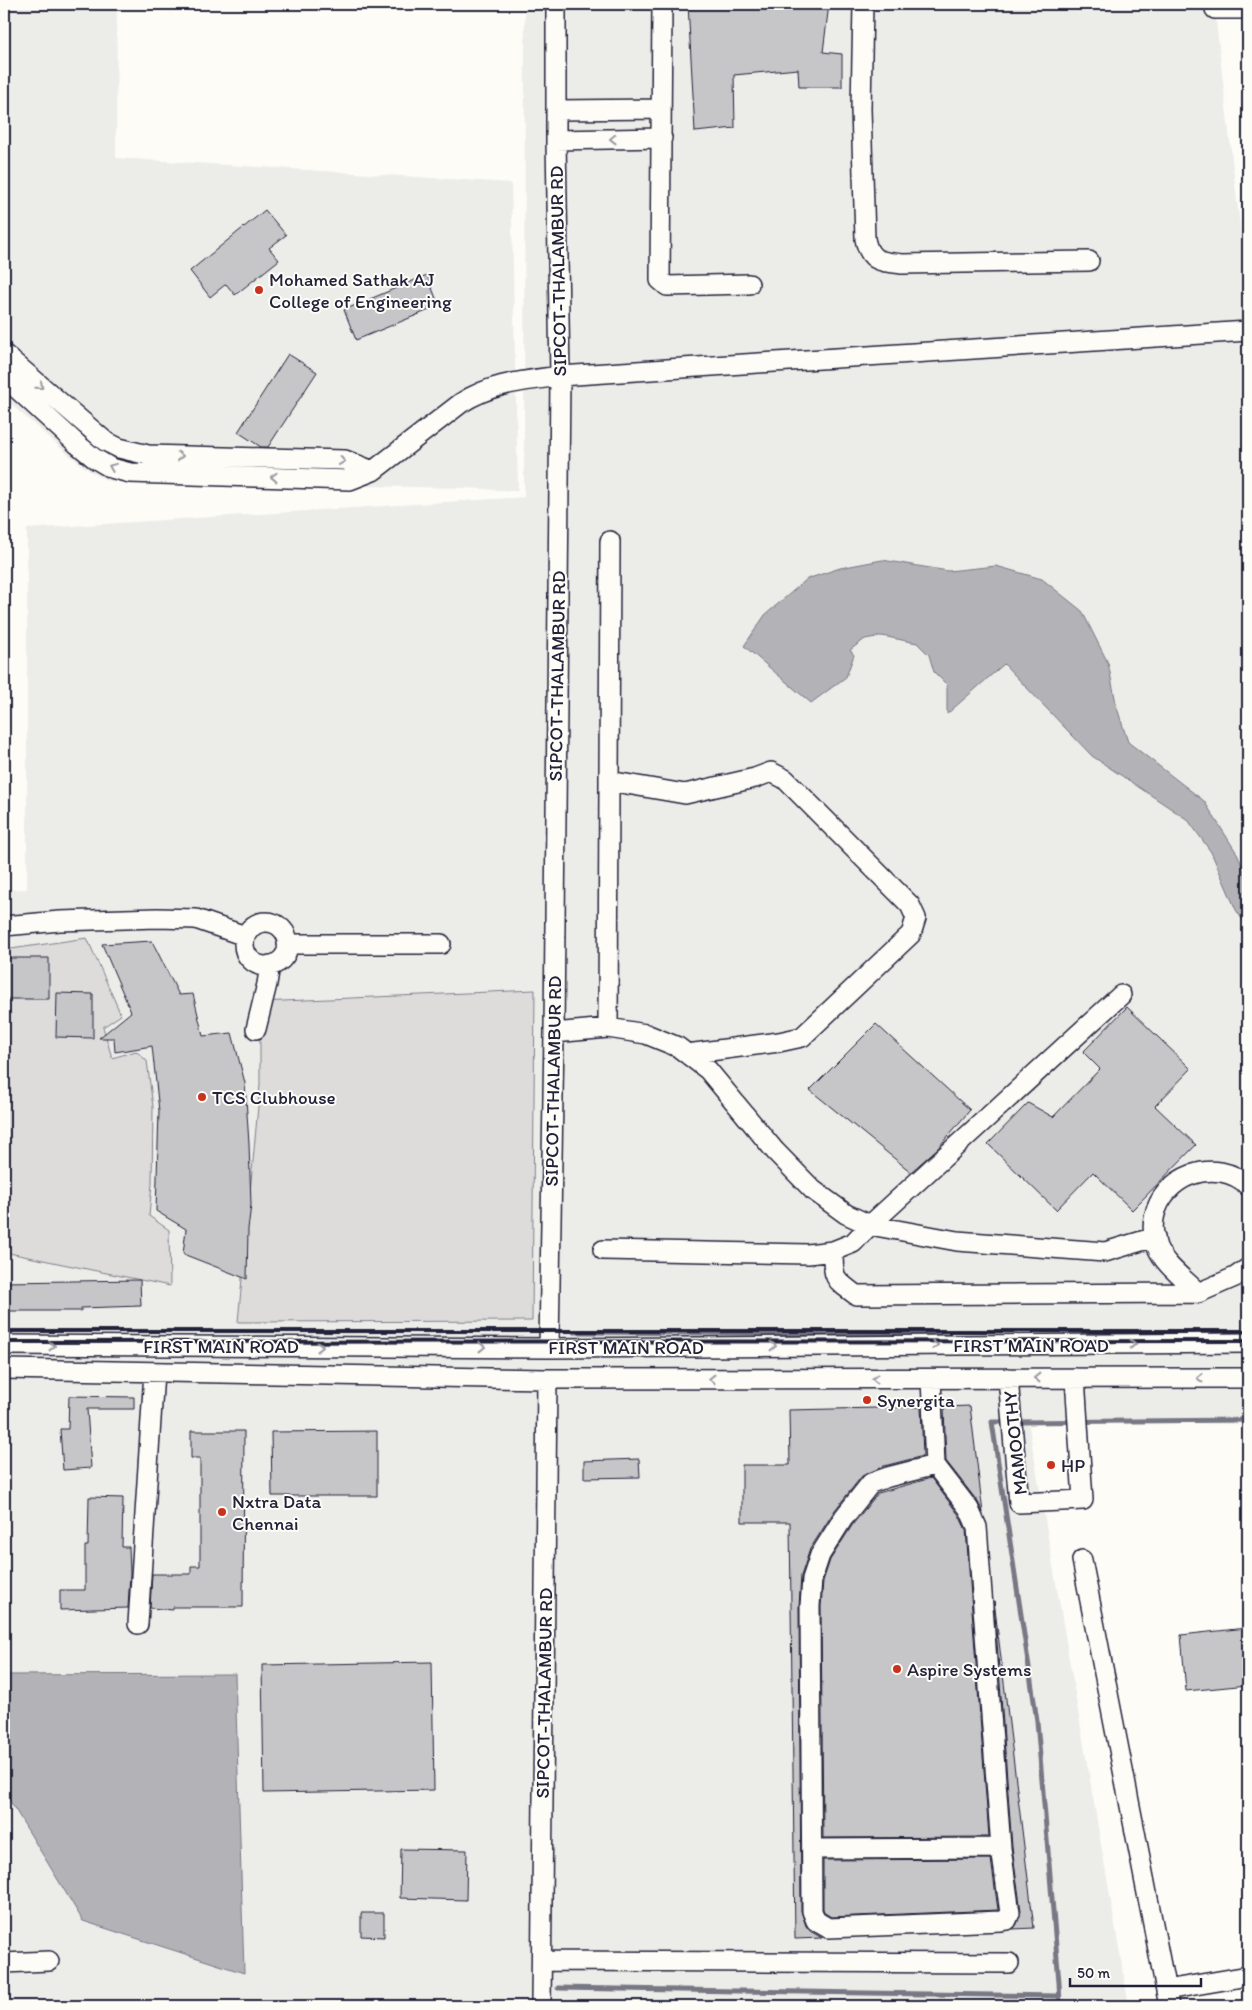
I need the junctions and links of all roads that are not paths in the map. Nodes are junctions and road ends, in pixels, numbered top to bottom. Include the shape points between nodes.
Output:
1 (556, 4) edge
2 (662, 4) edge
3 (862, 4) edge
4 (1248, 9) edge
5 (1215, 10) dead end
6 (661, 109) junction
7 (556, 110) junction
8 (662, 138) junction
9 (556, 140) junction
10 (1089, 261) dead end
11 (749, 284) dead end
12 (1248, 331) edge
13 (4, 354) edge
14 (560, 376) junction
15 (4, 377) edge
16 (373, 471) junction
17 (610, 541) dead end
18 (609, 781) junction
19 (4, 926) edge
20 (245, 936) junction
21 (287, 944) junction
22 (442, 944) dead end
23 (270, 965) junction
24 (1121, 995) dead end
25 (608, 1028) junction
26 (256, 1029) dead end
27 (554, 1033) junction
28 (687, 1054) junction
29 (1248, 1186) edge
30 (870, 1225) junction
31 (1155, 1236) junction
32 (603, 1250) dead end
33 (833, 1251) junction
34 (1248, 1268) edge
35 (1198, 1293) junction
36 (1248, 1343) edge
37 (4, 1345) edge
38 (549, 1348) junction
39 (4, 1369) edge
40 (154, 1372) junction
41 (1008, 1378) junction
42 (1075, 1378) junction
43 (1248, 1378) edge
44 (931, 1379) junction
45 (547, 1380) junction
46 (935, 1465) junction
47 (1082, 1560) dead end
48 (138, 1624) dead end
49 (1001, 1848) junction
50 (812, 1849) junction
51 (542, 1961) junction
52 (49, 1962) dead end
53 (4, 1963) edge
54 (1009, 1963) dead end
55 (1248, 1976) edge
56 (1167, 1998) edge
57 (541, 2006) edge

1 - 7 street, SIPCOT-THALAMBUR RD
2 - 6 street
3 - 10 street via 865,239 873,258 902,264
4 - 5 street
6 - 7 street
6 - 8 street
7 - 9 street, SIPCOT-THALAMBUR RD
8 -> 9 street
8 - 11 street via 660,280 667,286
9 - 14 street, SIPCOT-THALAMBUR RD
12 - 14 street
13 -> 16 street via 91,430 119,448 148,455 345,460
14 - 16 street via 489,388 474,394
14 - 27 street, SIPCOT-THALAMBUR RD
16 -> 15 street via 350,480 130,472 111,468 77,444
17 - 18 street
18 - 25 street
18 - 28 street via 685,794 772,772 785,779 910,905 916,918 911,934 802,1036
19 - 20 street via 60,920 196,919
20 - 21 street via 252,927 267,922 282,929
20 - 23 street via 244,947 249,958 259,964
21 - 22 street
21 - 23 street via 280,960
23 - 26 street
24 - 30 street
25 - 27 street
25 - 28 street via 646,1034
27 - 38 street, SIPCOT-THALAMBUR RD
28 - 30 street via 708,1070 775,1152 813,1190 846,1214
29 - 31 street via 1229,1174 1210,1170 1176,1182 1163,1195 1155,1212
30 - 31 street via 957,1242 1105,1252
30 - 33 street via 853,1243
31 - 35 street via 1167,1264
32 - 33 street via 808,1254
33 - 35 street via 833,1272 841,1284 856,1295
34 - 35 street
38 -> 36 street, FIRST MAIN ROAD
37 -> 38 street, FIRST MAIN ROAD
39 - 40 street
40 - 45 street
40 - 48 street
42 -> 41 street
41 - 42 street, MAMOOTHY via 1019,1503 1083,1500
41 - 44 street
43 -> 42 street
44 -> 45 street
44 - 46 street
45 - 51 street, SIPCOT-THALAMBUR RD
46 - 49 street via 968,1509 977,1527
46 - 50 street via 871,1483 820,1555 812,1579
47 - 56 street
49 - 50 street
49 - 50 street via 1010,1914 1007,1920 844,1928 828,1928 816,1921 812,1911
51 - 54 street
51 - 57 street, SIPCOT-THALAMBUR RD
52 - 53 street
55 - 56 street

